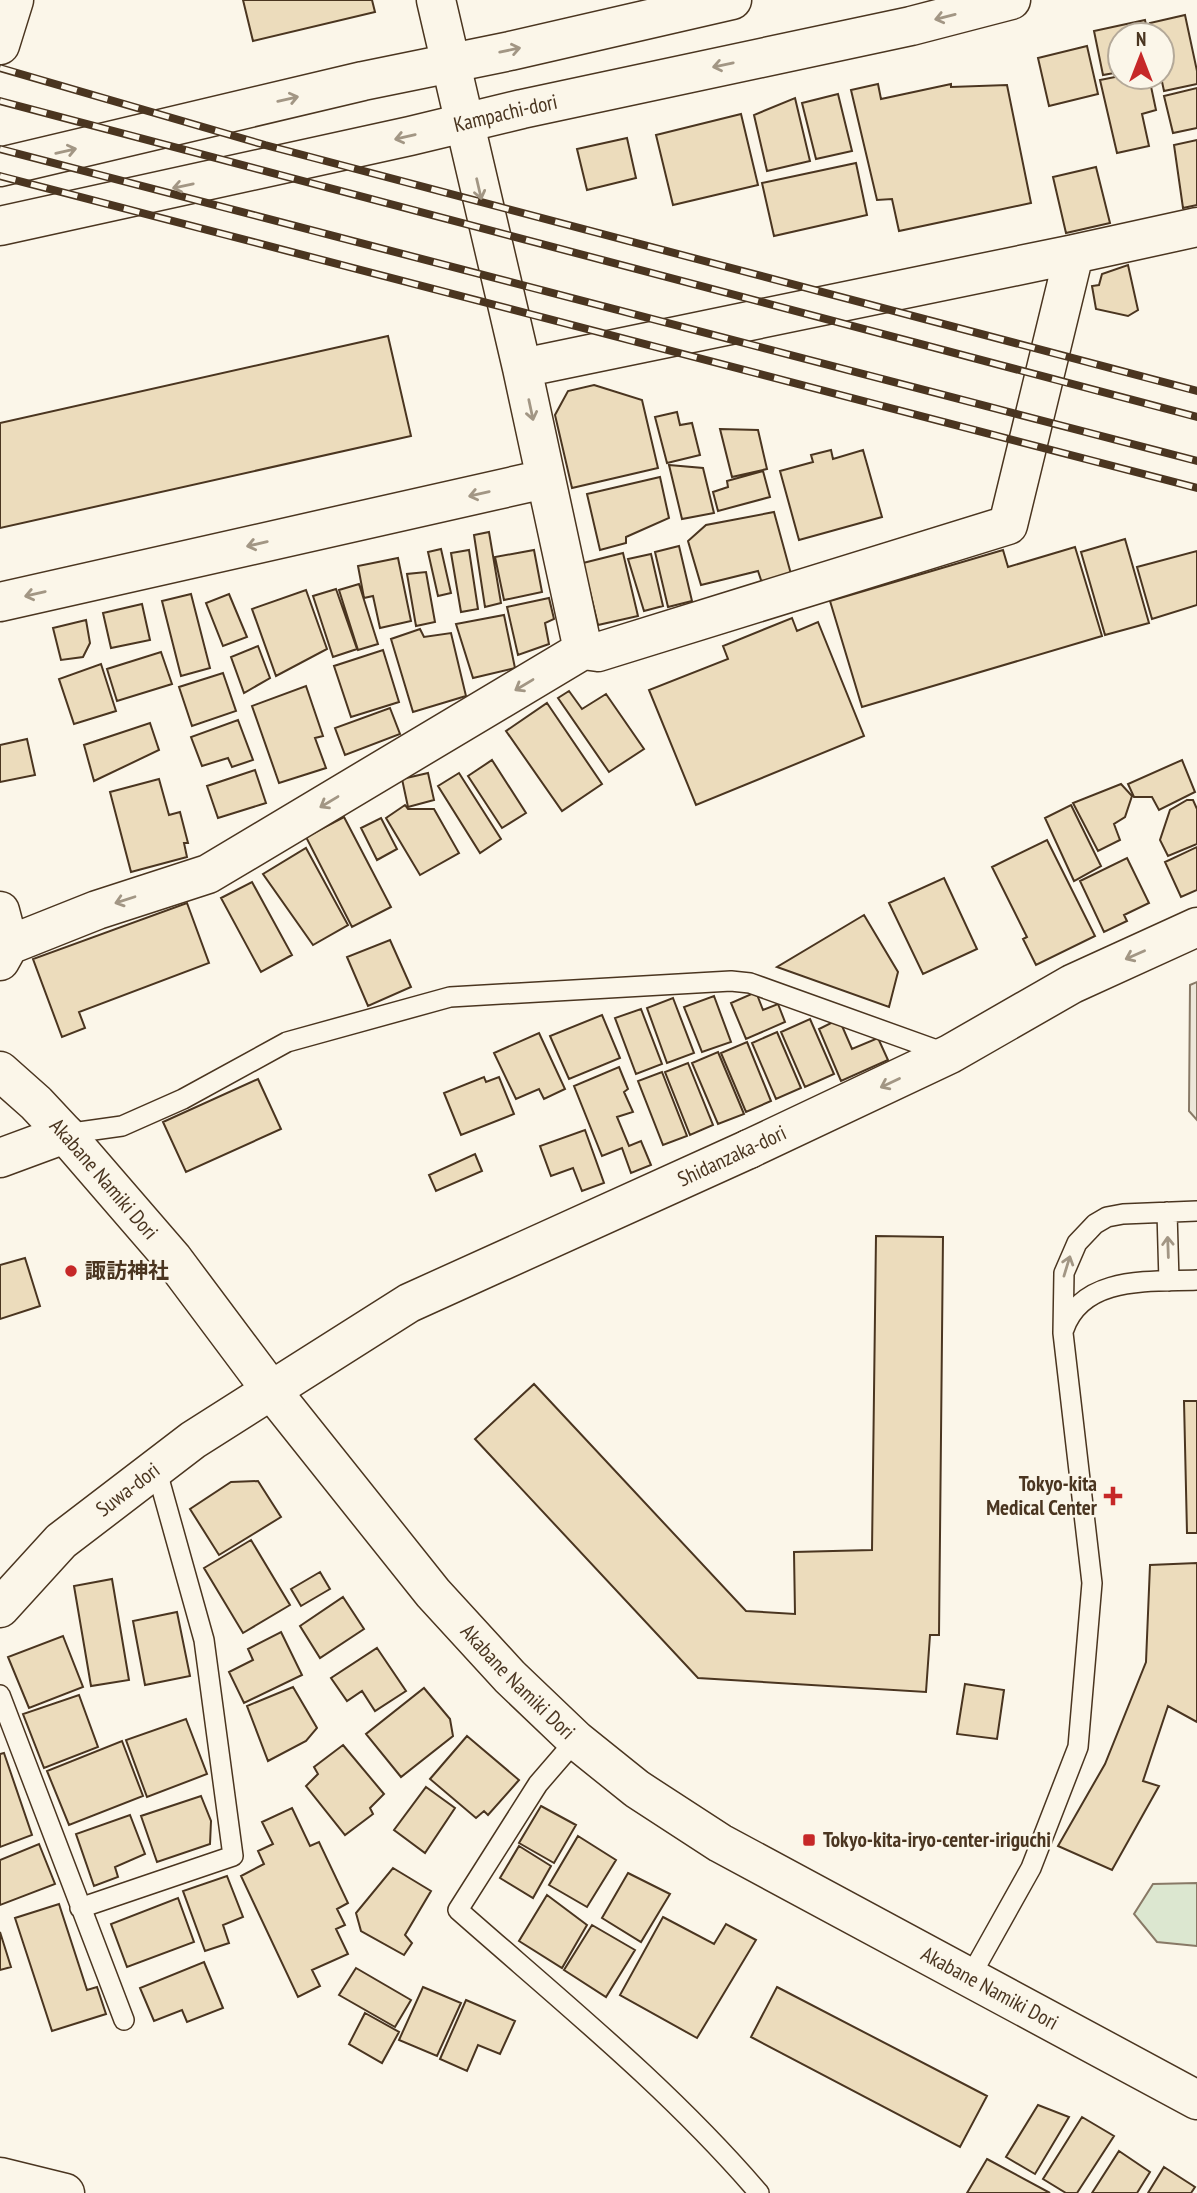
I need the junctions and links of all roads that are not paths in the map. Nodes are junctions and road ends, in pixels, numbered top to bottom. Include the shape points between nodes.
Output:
1 (14, 0) edge
2 (436, 0) edge
3 (732, 0) edge
4 (1011, 0) edge
5 (0, 45) edge
6 (451, 61) junction
7 (464, 122) junction
8 (0, 167) edge
9 (0, 226) edge
10 (1197, 227) edge
11 (1074, 254) junction
12 (522, 368) junction
13 (545, 480) junction
14 (0, 602) edge
15 (583, 650) junction
16 (1197, 927) edge
17 (3, 939) edge
18 (950, 1054) junction
19 (0, 1071) edge
20 (65, 1134) junction
21 (0, 1158) edge
22 (1197, 1211) edge
23 (1167, 1212) junction
24 (1197, 1280) edge
25 (1169, 1281) junction
26 (1063, 1333) junction
27 (271, 1390) junction
28 (156, 1468) junction
29 (0, 1608) edge
30 (0, 1695) edge
31 (576, 1740) junction
32 (80, 1908) junction
33 (970, 1977) junction
34 (124, 2020) dead end
35 (1197, 2100) edge
36 (0, 2178) edge
37 (65, 2193) edge
38 (759, 2193) edge

1 - 5 street
2 - 6 street
6 -> 3 street
4 -> 7 street, Kampachi-dori via 911,26
6 - 7 street
8 -> 6 street
7 -> 9 street, Kampachi-dori
7 -> 12 street
10 - 11 street
11 - 12 street
11 - 15 street via 1008,525 598,652
12 -> 13 street
13 -> 14 street
13 - 15 street
15 -> 17 street via 208,874
16 -> 18 street, Shidanzaka-dori via 1072,984
18 - 20 lane via 750,983 450,997 287,1042 183,1099 122,1126
18 -> 27 street, Shidanzaka-dori via 409,1303
19 - 20 street, Akabane Namiki Dori
20 - 21 street
20 - 27 street, Akabane Namiki Dori via 173,1259
22 - 23 lane
25 -> 23 lane
26 -> 23 lane via 1064,1273 1077,1243 1107,1217
24 - 25 lane
25 - 26 lane via 1117,1286 1091,1296 1067,1320
26 - 33 lane via 1092,1583 1078,1747 1031,1868
27 - 28 street, Suwa-dori
27 - 31 street, Akabane Namiki Dori via 433,1593
28 - 29 street, Suwa-dori via 61,1541
28 - 32 lane via 204,1640 233,1856
30 - 32 lane
31 - 33 street, Akabane Namiki Dori via 637,1789 720,1843
31 - 38 lane via 538,1784 458,1910 640,2070
32 - 34 lane
33 - 35 street, Akabane Namiki Dori
36 - 37 street

